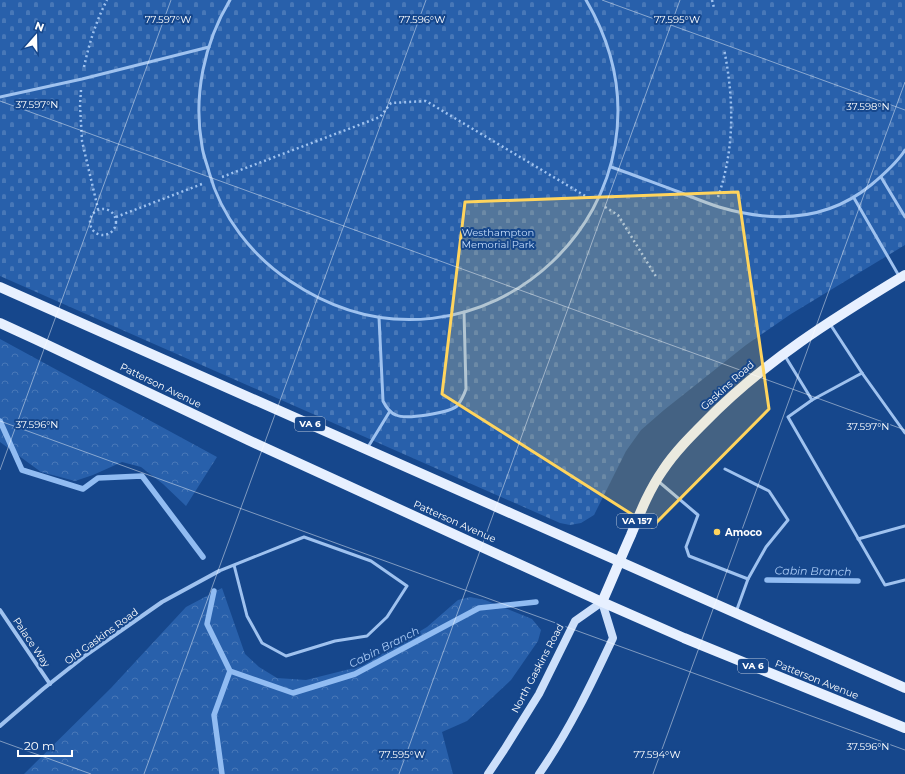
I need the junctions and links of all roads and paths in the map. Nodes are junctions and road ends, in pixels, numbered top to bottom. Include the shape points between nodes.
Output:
1 (107, 0) edge
2 (230, 0) edge
3 (586, 0) edge
4 (712, 0) edge
5 (714, 8) dead end
6 (209, 47) junction
7 (724, 49) dead end
8 (82, 79) junction
9 (0, 96) edge
10 (905, 150) edge
11 (611, 167) junction
12 (881, 177) junction
13 (211, 181) junction
14 (854, 198) junction
15 (597, 202) junction
16 (714, 206) junction
17 (98, 209) junction
18 (116, 217) junction
19 (905, 218) edge
20 (903, 276) edge
21 (657, 278) dead end
22 (0, 287) edge
23 (464, 312) junction
24 (379, 317) junction
25 (829, 322) junction
26 (0, 323) edge
27 (784, 354) junction
28 (862, 373) junction
29 (812, 400) junction
30 (390, 411) junction
31 (905, 433) edge
32 (367, 450) junction
33 (725, 470) dead end
34 (657, 480) junction
35 (905, 526) edge
36 (858, 539) junction
37 (619, 562) junction
38 (234, 565) junction
39 (219, 571) joint
40 (748, 579) junction
41 (905, 580) edge
42 (602, 602) junction
43 (0, 610) edge
44 (736, 613) junction
45 (50, 684) junction
46 (905, 688) edge
47 (0, 726) edge
48 (905, 728) edge
49 (488, 774) edge
50 (539, 774) edge

1 - 8 path via 92,36
2 - 6 lane
3 - 11 lane via 606,41 618,91 619,116
4 - 5 path
6 - 8 lane
6 - 13 lane via 202,72 199,109 202,146
7 - 16 path via 730,88 731,131 725,170
8 - 9 lane
8 - 17 path via 82,141
10 - 12 lane
11 - 15 lane
11 - 16 lane
12 - 14 lane
12 - 19 lane
13 - 15 path via 380,117 391,103 426,102
13 - 18 path
13 - 24 lane via 228,216 250,247 277,273 308,294 342,309
14 - 16 lane via 819,212 789,218 758,216
14 - 20 lane
15 - 21 path via 618,215
15 - 23 lane via 586,223 567,248 546,269 521,288 493,302
17 - 18 path via 106,209
17 - 18 path via 90,219 91,227 97,233 110,233 116,226
20 - 25 main road, Gaskins Road / VA 157
22 - 32 main road, VA 6
23 - 24 lane via 422,319
23 - 30 lane via 466,389 458,405 453,409 403,418
24 - 30 lane via 383,401
25 - 27 main road, Gaskins Road / VA 157
25 - 28 lane
26 - 42 main road, Patterson Avenue / VA 6
27 - 29 lane
27 - 34 main road, Gaskins Road / VA 157 via 720,406 678,450
28 - 29 lane
28 - 31 lane
29 - 36 lane via 788,417
30 - 32 lane
32 - 37 main road, VA 6
33 - 40 lane via 769,491 788,520 766,547
34 - 37 main road, Gaskins Road / VA 157
34 - 40 lane via 698,515 686,547 689,556
35 - 36 lane
36 - 41 lane via 884,585
37 - 42 main road, VA 157
37 - 44 main road, VA 6
38 - 38 lane via 304,537 371,562 407,586 387,617 366,636 335,641 286,656 262,643 247,616
38 - 39 lane
39 - 45 street, Old Gaskins Road via 162,602 86,655
40 - 44 lane
42 - 48 main road, Patterson Avenue / VA 6
42 - 49 main road, North Gaskins Road via 575,621 539,694
42 - 50 main road via 613,638 590,688 554,753
43 - 45 street, Palace Way
44 - 46 main road, VA 6
45 - 47 street, Old Gaskins Road

